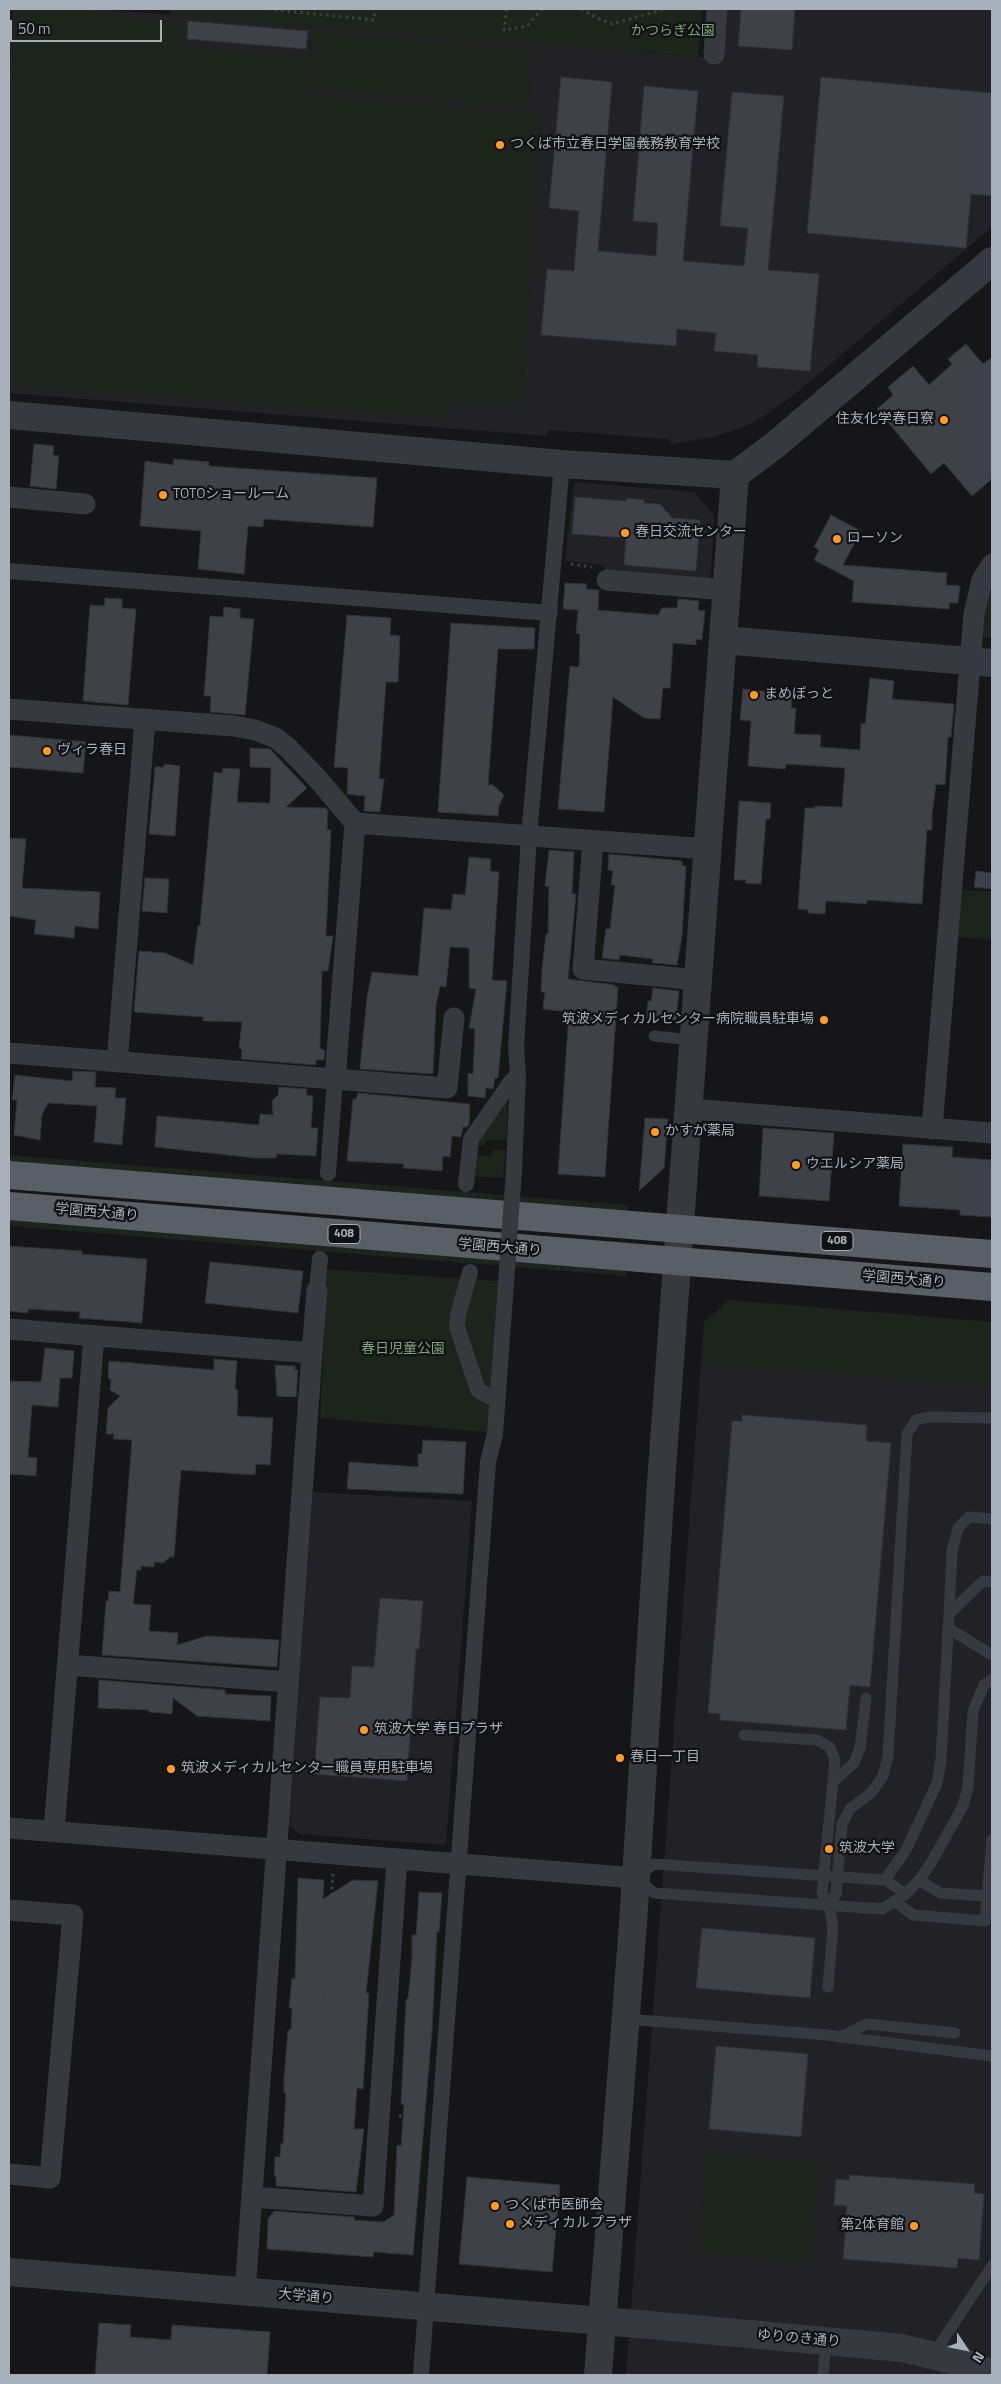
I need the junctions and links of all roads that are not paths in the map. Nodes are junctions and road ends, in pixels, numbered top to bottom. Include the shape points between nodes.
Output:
1 (717, 9) edge
2 (714, 54) dead end
3 (992, 260) edge
4 (9, 415) edge
5 (562, 464) junction
6 (735, 475) junction
7 (9, 497) edge
8 (85, 504) dead end
9 (992, 564) edge
10 (9, 572) edge
11 (607, 580) road end
12 (727, 590) junction
13 (550, 613) junction
14 (723, 640) junction
15 (981, 662) edge
16 (9, 708) edge
17 (145, 720) junction
18 (355, 823) junction
19 (529, 836) junction
20 (593, 842) junction
21 (708, 849) junction
22 (699, 980) junction
23 (454, 1018) dead end
24 (654, 1036) dead end
25 (695, 1040) junction
26 (9, 1053) edge
27 (117, 1062) junction
28 (518, 1075) junction
29 (335, 1079) junction
30 (690, 1109) junction
31 (932, 1129) junction
32 (992, 1133) edge
33 (328, 1173) dead end
34 (9, 1175) edge
35 (466, 1184) dead end
36 (9, 1206) edge
37 (681, 1229) junction
38 (992, 1254) edge
39 (320, 1259) dead end
40 (678, 1262) junction
41 (470, 1272) dead end
42 (992, 1287) edge
43 (317, 1290) joint
44 (9, 1329) edge
45 (94, 1336) junction
46 (312, 1353) junction
47 (496, 1400) junction
48 (992, 1418) edge
49 (992, 1519) edge
50 (992, 1582) edge
51 (949, 1614) junction
52 (948, 1628) junction
53 (992, 1655) edge
54 (68, 1665) junction
55 (992, 1679) edge
56 (288, 1682) junction
57 (866, 1698) dead end
58 (744, 1735) dead end
59 (833, 1782) junction
60 (9, 1828) edge
61 (54, 1831) junction
62 (992, 1840) edge
63 (278, 1850) junction
64 (397, 1859) junction
65 (458, 1863) junction
66 (823, 1877) junction
67 (636, 1878) junction
68 (838, 1878) junction
69 (885, 1880) junction
70 (918, 1880) junction
71 (906, 1894) junction
72 (987, 1896) junction
73 (894, 1901) junction
74 (829, 1905) junction
75 (9, 1910) edge
76 (828, 1987) dead end
77 (625, 2019) junction
78 (955, 2033) dead end
79 (840, 2037) junction
80 (992, 2056) edge
81 (9, 2174) edge
82 (252, 2197) junction
83 (992, 2266) edge
84 (9, 2272) edge
85 (245, 2292) junction
86 (426, 2306) junction
87 (603, 2321) junction
88 (826, 2342) junction
89 (933, 2355) junction
90 (992, 2374) edge
91 (421, 2375) edge
92 (598, 2375) edge
93 (823, 2375) edge

1 - 2 street
3 - 6 street via 775,445
4 - 5 street
5 - 6 street
5 - 13 street
6 - 12 street
7 - 8 street
9 - 15 street via 982,580 974,614
10 - 13 street
11 - 12 street
12 - 14 street
13 - 19 street
14 - 15 street
14 - 21 street
15 - 31 street
16 - 17 street
17 - 18 street via 234,726 276,738
17 - 27 street
18 - 19 street
18 - 29 street
19 - 20 street
19 - 28 street via 516,1047
20 - 21 street
20 - 22 street via 583,970
21 - 22 street
22 - 25 street
23 - 29 street via 447,1088
24 - 25 lane
25 - 30 street
26 - 27 street
27 - 29 street
28 - 35 street via 471,1139
28 - 47 street, bridge
29 - 33 street
30 - 31 street
30 - 37 street
31 - 32 street
34 - 37 highway, 408
36 - 40 highway, 学園西大通り / 408
37 - 38 highway, 408
37 - 40 street
39 - 43 street
40 - 42 highway, 学園西大通り / 408
40 - 67 street
41 - 47 street via 457,1327 478,1390
43 - 46 street
44 - 45 street
45 - 46 street
45 - 54 street
46 - 56 street
47 - 65 street via 495,1434 488,1462
48 - 68 lane via 929,1417 916,1420 906,1434 888,1756 883,1776 872,1792 850,1809 842,1824
49 - 51 lane via 969,1517 958,1528 952,1551
50 - 51 lane via 983,1581
51 - 52 lane
52 - 53 lane
52 - 69 lane via 937,1783 906,1850
54 - 56 street
54 - 61 street
55 - 70 lane via 984,1685 973,1711 968,1788 963,1806
56 - 63 street
57 - 59 lane via 860,1748 854,1763
58 - 59 lane via 817,1740 830,1747 835,1760
59 - 66 lane
60 - 61 street
61 - 63 street
62 - 72 lane
63 - 64 street
63 - 82 street
64 - 65 street
64 - 82 street via 373,2206
65 - 67 street
65 - 86 street
66 - 67 lane via 654,1864
66 - 68 lane
66 - 74 lane via 822,1894
67 - 74 lane via 654,1893
67 - 77 street
68 - 69 lane
68 - 74 lane via 836,1894
69 - 71 lane
70 - 71 lane
70 - 72 lane via 940,1893
71 - 73 lane
72 - 73 lane via 985,1921 913,1916
73 - 74 lane via 882,1909
74 - 76 lane via 833,1926
75 - 81 street via 73,1915 50,2178
77 - 79 lane
77 - 87 street
78 - 79 lane via 867,2024
79 - 80 lane
82 - 85 street
83 - 89 lane
84 - 85 street, 大学通り
85 - 86 street, 大学通り
86 - 87 street, 大学通り
86 - 91 street
87 - 88 street, ゆりのき通り
87 - 92 street
88 - 89 street, ゆりのき通り via 902,2348
88 - 93 lane
89 - 90 street, ゆりのき通り

